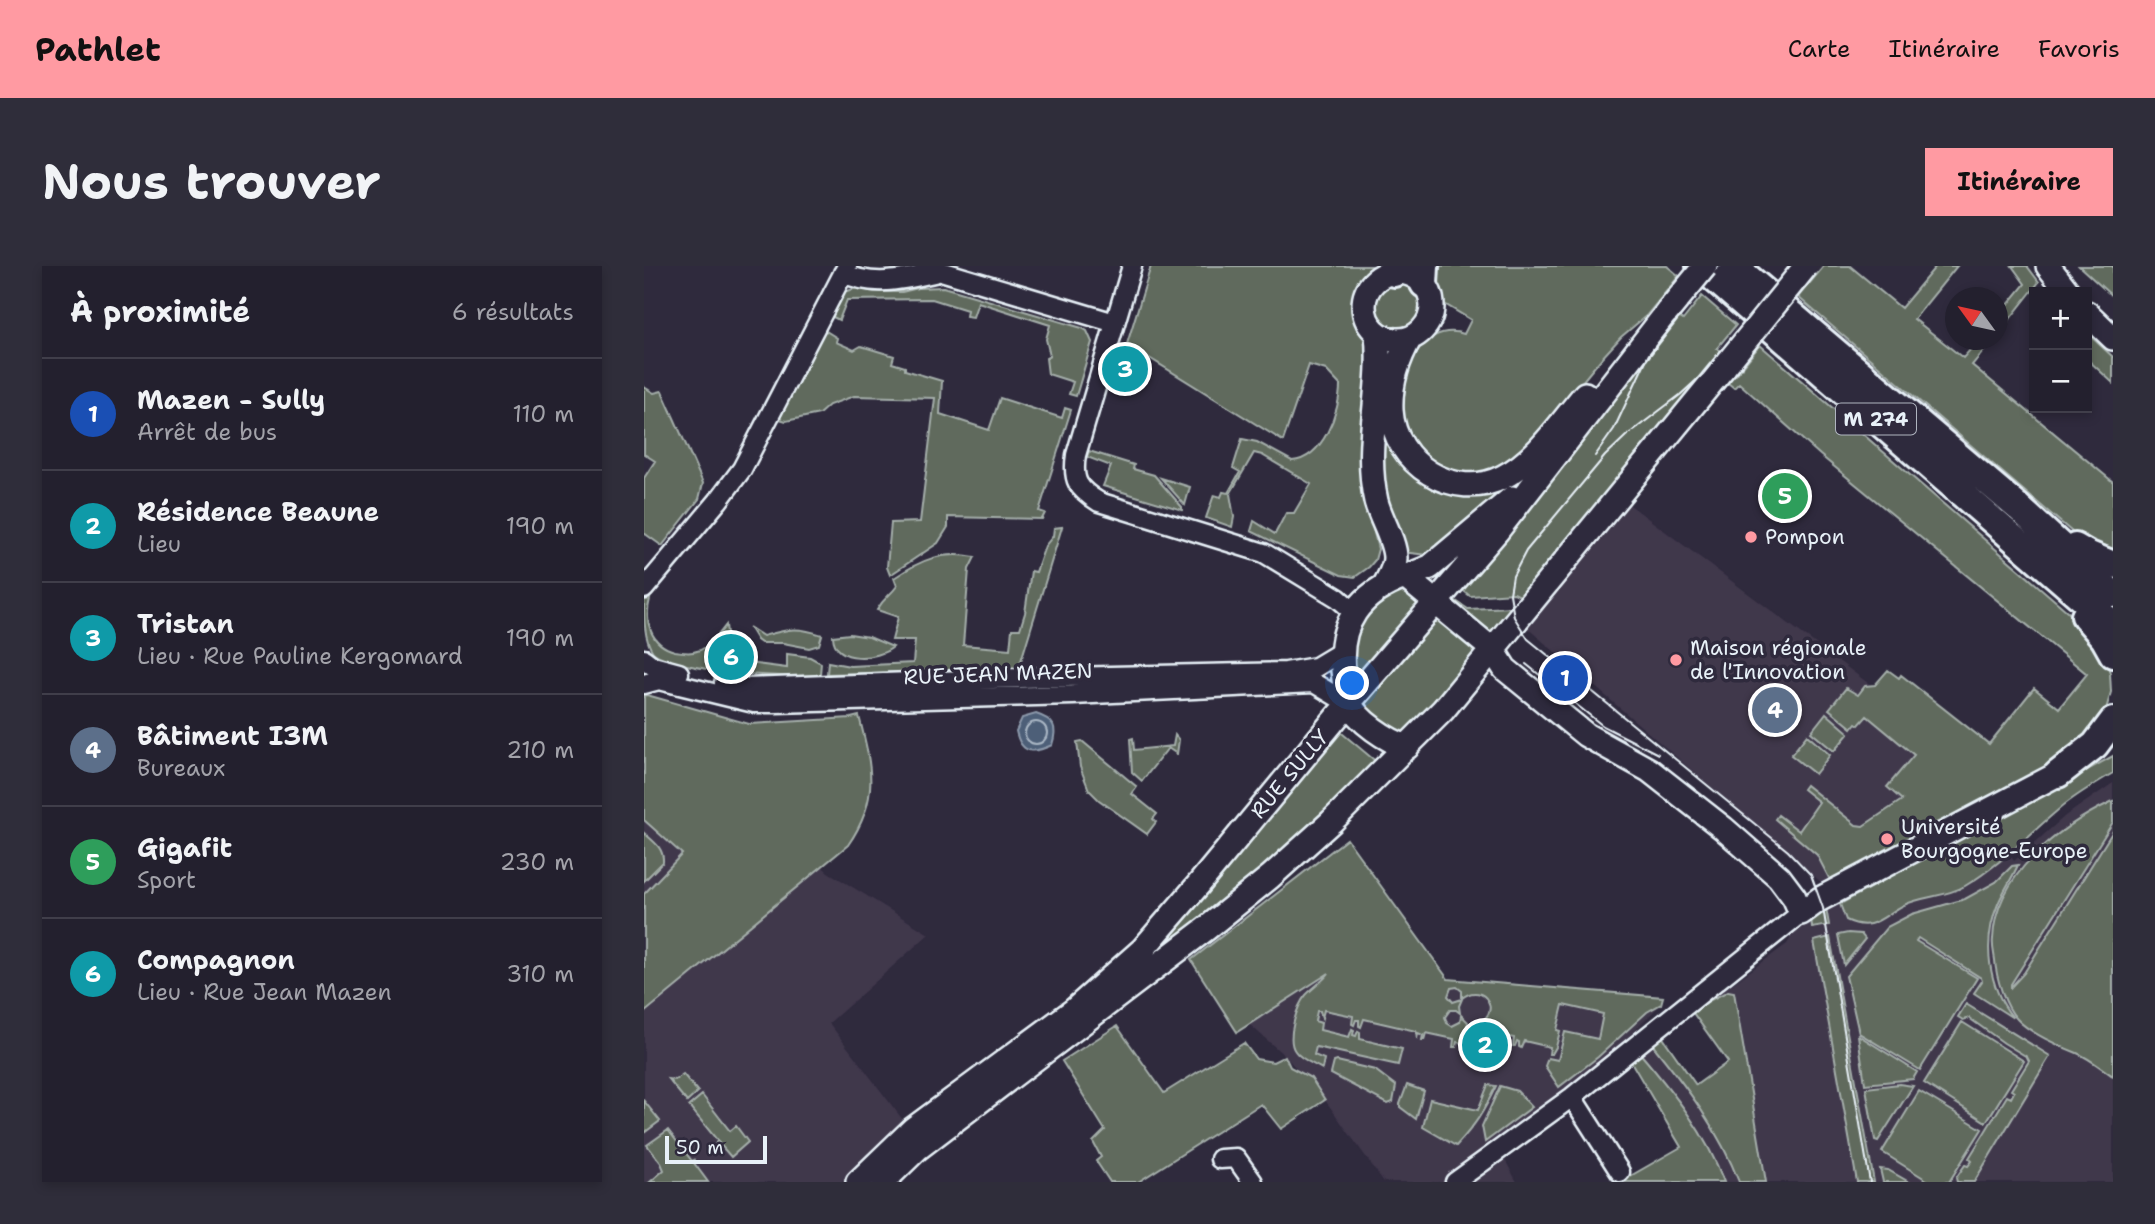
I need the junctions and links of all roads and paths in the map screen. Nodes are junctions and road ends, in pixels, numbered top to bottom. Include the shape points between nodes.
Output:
1 (1132, 266) edge
2 (1702, 266) edge
3 (1734, 266) edge
4 (1806, 266) edge
5 (2048, 266) edge
6 (845, 269) edge
7 (931, 269) edge
8 (1396, 269) edge
9 (1424, 275) edge
10 (2064, 287) edge
11 (2092, 318) edge
12 (1115, 323) junction
13 (1650, 332) junction
14 (1377, 334) junction
15 (1410, 338) junction
16 (2113, 338) edge
17 (1537, 480) junction
18 (2019, 508) junction
19 (2113, 565) edge
20 (2051, 571) junction
21 (1395, 580) junction
22 (644, 589) edge
23 (2113, 594) edge
24 (1437, 602) junction
25 (1354, 612) junction
26 (2113, 625) edge
27 (1493, 650) junction
28 (1341, 652) junction
29 (2113, 654) edge
30 (644, 659) edge
31 (1119, 676) junction
32 (644, 684) edge
33 (1073, 695) junction
34 (1349, 704) junction
35 (2113, 721) edge
36 (2113, 743) edge
37 (1407, 747) junction
38 (2058, 775) junction
39 (1801, 912) junction
40 (1572, 1097) junction
41 (1220, 1159) dead end
42 (1619, 1172) dead end
43 (858, 1182) edge
44 (883, 1182) edge
45 (1253, 1182) edge
46 (1455, 1182) edge

1 - 12 street
2 - 13 main road, RUE SULLY, bridge
2 - 20 highway, M 274
3 - 18 highway, M 274
4 - 27 main road, bridge
5 - 10 main road
6 - 7 street via 863,280 883,281
6 - 22 street via 742,469
7 - 12 street
8 - 9 main road
8 - 14 main road via 1377,279 1366,293 1366,320
9 - 15 main road via 1431,313 1420,332
11 - 16 main road
12 - 25 street via 1076,455 1074,478 1080,487 1099,502 1265,553
13 - 15 main road via 1605,370 1522,464 1502,478 1466,486 1426,472 1408,454 1396,431 1391,411 1394,378
13 - 17 main road, RUE SULLY
14 - 15 main road via 1393,340
14 - 21 main road via 1379,378 1372,462 1376,502 1395,557
17 - 21 main road via 1430,567
17 - 24 main road, RUE SULLY
18 - 19 highway via 2087,554
18 - 23 highway, M 274
20 - 26 highway, M 274
20 - 29 highway via 2053,583
21 - 24 main road
21 - 25 main road
24 - 27 main road
24 - 34 main road, RUE SULLY
25 - 28 main road
27 - 37 main road
27 - 39 main road via 1505,669 1586,735 1648,770 1723,828 1779,877
28 - 31 street, RUE JEAN MAZEN via 1316,667 1286,672
28 - 34 main road
30 - 31 street, RUE JEAN MAZEN via 660,669 746,688
31 - 33 street
32 - 33 street, RUE JEAN MAZEN via 672,682 754,703
33 - 34 street, RUE JEAN MAZEN via 1314,683
34 - 37 main road via 1375,731
34 - 43 main road, RUE SULLY via 1143,949 1073,1011 913,1129
35 - 38 highway via 2095,745
36 - 38 highway
37 - 44 main road via 1270,877 918,1148
38 - 39 main road
39 - 40 street
40 - 42 street
40 - 46 street
41 - 45 street via 1236,1158

